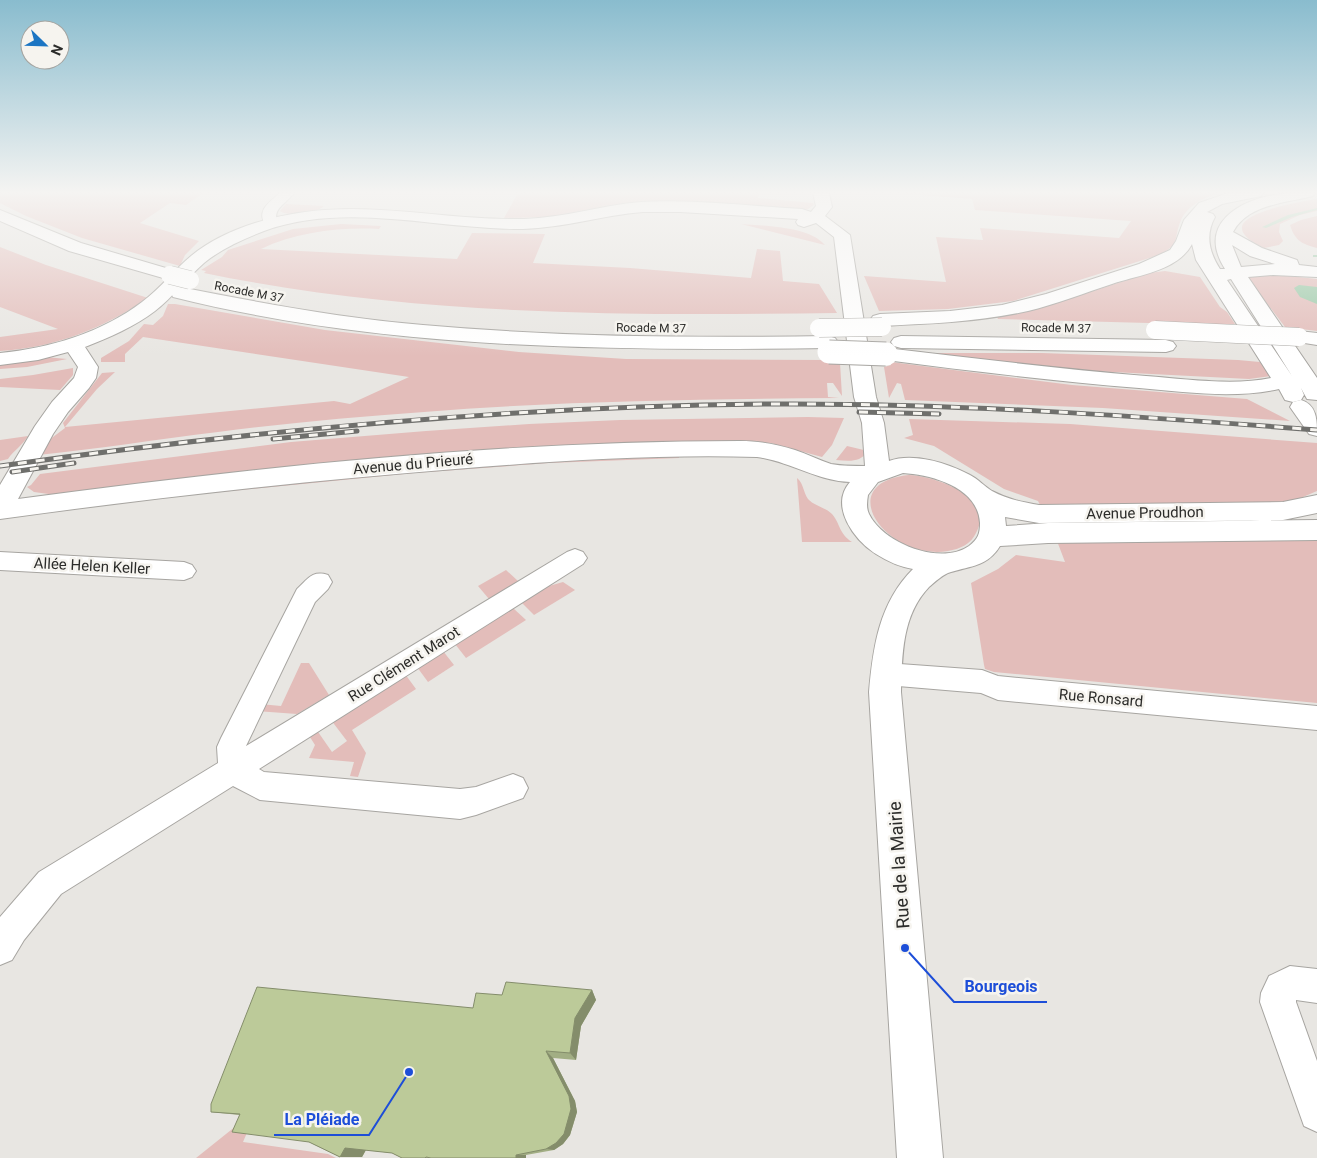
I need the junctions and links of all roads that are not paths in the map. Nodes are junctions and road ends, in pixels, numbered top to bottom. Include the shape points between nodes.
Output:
1 (75, 247) edge
2 (218, 247) edge
3 (839, 247) edge
4 (1183, 247) edge
5 (1201, 247) edge
6 (1223, 247) edge
7 (1247, 247) edge
8 (52, 256) dead end
9 (1145, 268) junction
10 (1317, 272) edge
11 (1214, 274) junction
12 (1236, 275) junction
13 (175, 284) junction
14 (883, 336) junction
15 (825, 341) junction
16 (73, 344) junction
17 (1310, 345) edge
18 (0, 359) edge
19 (1283, 382) junction
20 (1203, 386) junction
21 (1310, 393) edge
22 (873, 423) junction
23 (1317, 429) edge
24 (935, 469) junction
25 (825, 471) junction
26 (875, 472) junction
27 (981, 496) junction
28 (854, 506) junction
29 (0, 510) edge
30 (1316, 513) edge
31 (992, 537) junction
32 (880, 545) junction
33 (575, 558) dead end
34 (0, 561) edge
35 (941, 564) junction
36 (184, 572) dead end
37 (320, 582) dead end
38 (900, 604) junction
39 (886, 674) junction
40 (1317, 718) edge
41 (232, 770) junction
42 (513, 788) dead end
43 (0, 948) edge
44 (1317, 986) edge
45 (1317, 1112) edge
46 (920, 1158) edge

1 - 13 main road, Rocade M 37
2 - 16 main road via 136,315
3 - 22 main road via 843,252 852,296 864,397
4 - 9 main road via 1167,260
5 - 11 main road
6 - 12 main road
7 - 10 main road
8 - 13 main road, Rocade M 37 via 118,277
9 - 11 main road via 1159,266
9 - 14 main road via 1019,307
10 - 12 main road via 1257,270
11 - 12 main road
11 - 19 main road
12 - 21 main road
13 - 15 main road, Rocade M 37 via 327,306 468,320
13 - 15 main road, Rocade M 37 via 276,313 366,326 634,344 690,352
14 - 15 main road, bridge
14 - 15 main road, Rocade M 37, bridge
14 - 17 main road, Rocade M 37 via 1106,344 1161,338
14 - 20 main road via 1047,374
16 - 18 main road
16 - 29 main road via 88,370 86,379 43,428
19 - 20 main road via 1260,387
19 - 21 main road
20 - 21 main road via 1253,394
21 - 23 main road
22 - 24 main road via 910,456
22 - 26 main road
24 - 26 main road via 901,465
24 - 27 main road via 962,480
25 - 26 main road, Avenue du Prieuré
25 - 28 main road, Avenue du Prieuré via 846,492
25 - 29 main road, Avenue du Prieuré via 791,456 765,450 614,451 330,471
26 - 28 main road via 856,489
27 - 30 main road, Avenue Proudhon via 1009,509 1039,514
27 - 31 main road via 991,512
28 - 32 main road via 861,526
30 - 31 main road, Avenue Proudhon
31 - 35 main road via 977,554
32 - 35 main road via 909,559
32 - 38 main road, Rue de la Mairie
33 - 41 street, Rue Clément Marot
34 - 36 street, Allée Helen Keller
35 - 38 main road, Rue de la Mairie via 921,576
37 - 41 street via 302,604 231,747
38 - 39 main road, Rue de la Mairie
39 - 40 street, Rue Ronsard via 982,682 998,688
39 - 46 main road, Rue de la Mairie
41 - 42 street via 260,786 460,804
41 - 43 street, Rue Clément Marot via 50,883 12,928
44 - 45 street via 1289,983 1278,991 1278,1002

